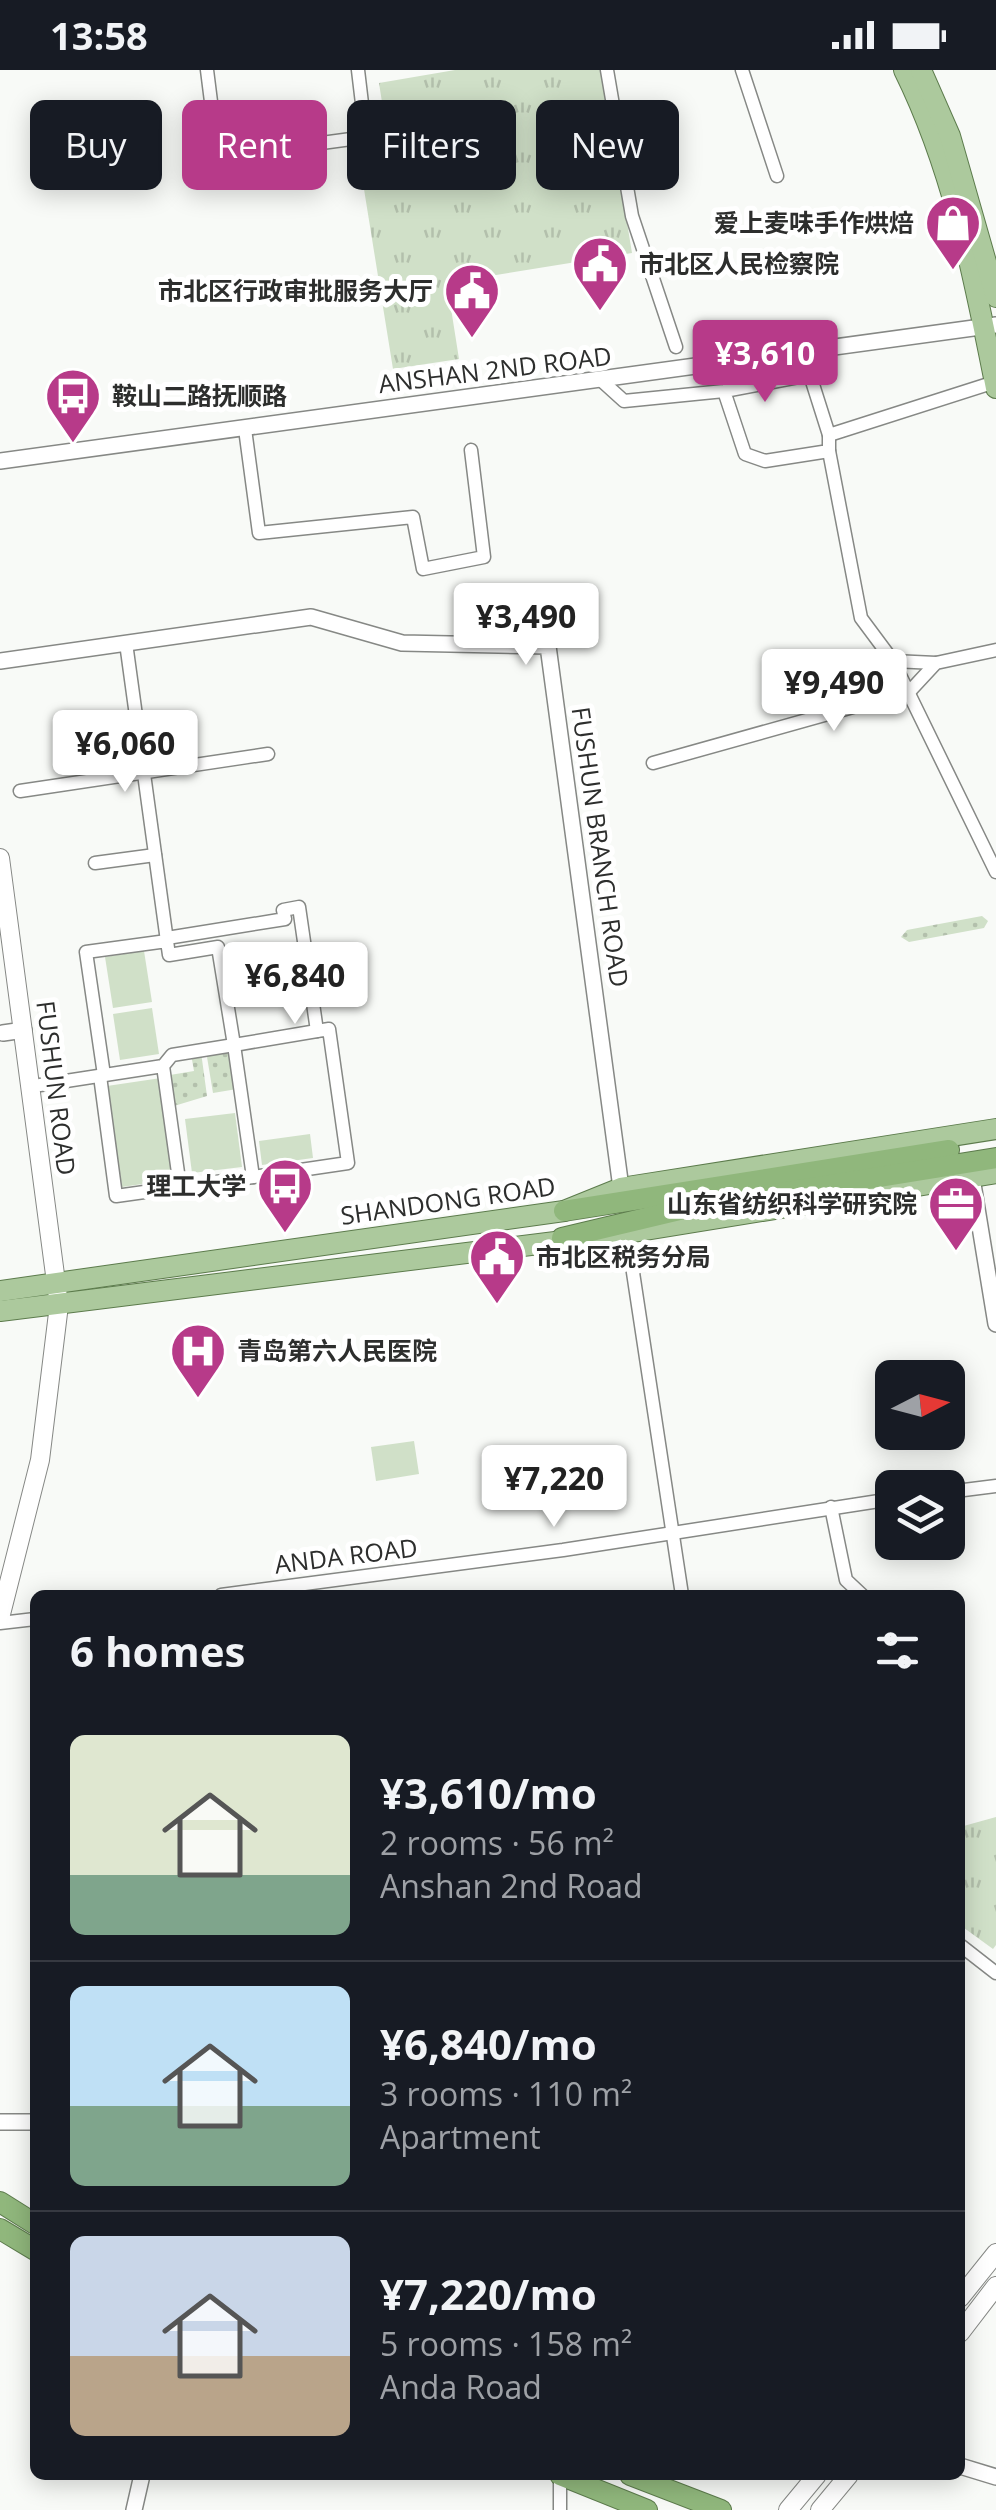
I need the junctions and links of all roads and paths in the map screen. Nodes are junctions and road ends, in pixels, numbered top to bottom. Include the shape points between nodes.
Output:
1 (207, 70) edge
2 (358, 70) edge
3 (607, 70) edge
4 (742, 70) edge
5 (904, 70) edge
6 (922, 70) edge
7 (362, 100) edge
8 (347, 140) edge
9 (777, 176) dead end
10 (996, 297) edge
11 (990, 326) edge
12 (676, 348) dead end
13 (603, 382) junction
14 (995, 385) edge
15 (724, 391) junction
16 (244, 429) junction
17 (829, 435) junction
18 (472, 450) dead end
19 (829, 451) junction
20 (0, 460) edge
21 (126, 643) junction
22 (996, 650) edge
23 (0, 660) edge
24 (893, 660) junction
25 (936, 663) junction
26 (910, 691) junction
27 (268, 754) dead end
28 (652, 763) dead end
29 (144, 774) junction
30 (20, 791) dead end
31 (155, 855) junction
32 (0, 858) edge
33 (95, 863) dead end
34 (996, 872) edge
35 (167, 940) junction
36 (24, 1030) junction
37 (317, 1031) junction
38 (3, 1032) dead end
39 (234, 1046) junction
40 (163, 1066) junction
41 (102, 1076) junction
42 (36, 1086) junction
43 (996, 1129) edge
44 (996, 1144) edge
45 (996, 1158) edge
46 (996, 1173) edge
47 (254, 1177) junction
48 (972, 1178) junction
49 (180, 1187) junction
50 (620, 1188) junction
51 (686, 1200) junction
52 (564, 1211) junction
53 (627, 1233) junction
54 (562, 1238) junction
55 (54, 1282) junction
56 (7, 1287) edge
57 (59, 1305) junction
58 (0, 1315) edge
59 (996, 1324) edge
60 (996, 1486) edge
61 (965, 1490) edge
62 (875, 1501) edge
63 (832, 1507) junction
64 (672, 1534) junction
65 (258, 1590) edge
66 (681, 1590) edge
67 (857, 1590) edge
68 (30, 1619) edge
69 (0, 1620) edge
70 (965, 1949) edge
71 (996, 1972) edge
72 (0, 2122) edge
73 (30, 2122) edge
74 (0, 2202) edge
75 (30, 2221) edge
76 (0, 2229) edge
77 (30, 2247) edge
78 (996, 2253) edge
79 (996, 2286) edge
80 (965, 2292) edge
81 (965, 2326) edge
82 (965, 2468) edge
83 (996, 2477) edge
84 (141, 2480) edge
85 (560, 2480) edge
86 (572, 2480) edge
87 (643, 2480) edge
88 (814, 2480) edge
89 (845, 2480) edge
90 (134, 2510) edge
91 (560, 2510) edge
92 (647, 2510) edge
93 (720, 2510) edge
94 (788, 2510) edge
95 (820, 2510) edge

1 - 8 street via 218,157
2 - 7 street
3 - 12 street via 632,216
4 - 9 street
5 - 11 main road via 954,197
6 - 10 main road via 950,136
11 - 13 street, ANSHAN 2ND ROAD
11 - 14 main road
13 - 15 street via 624,400
13 - 16 street, ANSHAN 2ND ROAD
14 - 17 street
15 - 17 street via 810,375
15 - 19 street via 746,454 765,461
16 - 18 street via 259,534 413,517 423,569 484,557
16 - 20 street, ANSHAN 2ND ROAD
17 - 19 street
19 - 24 street via 862,618
21 - 23 street, FUSHUN BRANCH ROAD
21 - 29 street
21 - 50 street, FUSHUN BRANCH ROAD via 312,617 402,643 548,646
22 - 25 street
24 - 25 street
24 - 26 street
25 - 26 street
26 - 28 street
26 - 34 street
27 - 29 street
29 - 30 street
29 - 31 street
31 - 33 street
31 - 35 street
32 - 36 main road, FUSHUN ROAD
35 - 37 street via 284,920 283,910 299,907
35 - 39 street via 170,955 218,948
35 - 41 street via 86,952
36 - 38 street
36 - 42 main road, FUSHUN ROAD
37 - 39 street
37 - 47 street via 329,1029 348,1162
39 - 40 street via 172,1055
39 - 47 street
40 - 41 street
40 - 49 street
41 - 42 street
41 - 49 street via 116,1196
42 - 55 main road, FUSHUN ROAD
43 - 50 main road, SHANDONG ROAD
44 - 51 highway
45 - 51 highway
46 - 48 main road, SHANDONG ROAD
47 - 49 street
48 - 53 main road, SHANDONG ROAD
48 - 59 street
50 - 52 main road, SHANDONG ROAD
51 - 52 highway
51 - 54 highway
52 - 55 main road, SHANDONG ROAD
53 - 54 main road, SHANDONG ROAD
53 - 64 street
54 - 57 main road, SHANDONG ROAD
55 - 56 main road, SHANDONG ROAD
55 - 57 main road, FUSHUN ROAD
57 - 58 main road, SHANDONG ROAD
57 - 69 main road, FUSHUN ROAD via 40,1460
60 - 61 street
62 - 63 street, ANDA ROAD
63 - 64 street, ANDA ROAD
63 - 67 street via 846,1580
64 - 65 street, ANDA ROAD
64 - 66 street
68 - 69 street
70 - 71 street
72 - 73 street
74 - 75 highway
76 - 77 highway
78 - 80 main road
79 - 81 main road
82 - 83 street
84 - 90 street
85 - 91 street
86 - 92 highway
87 - 93 highway
88 - 94 main road
89 - 95 main road

